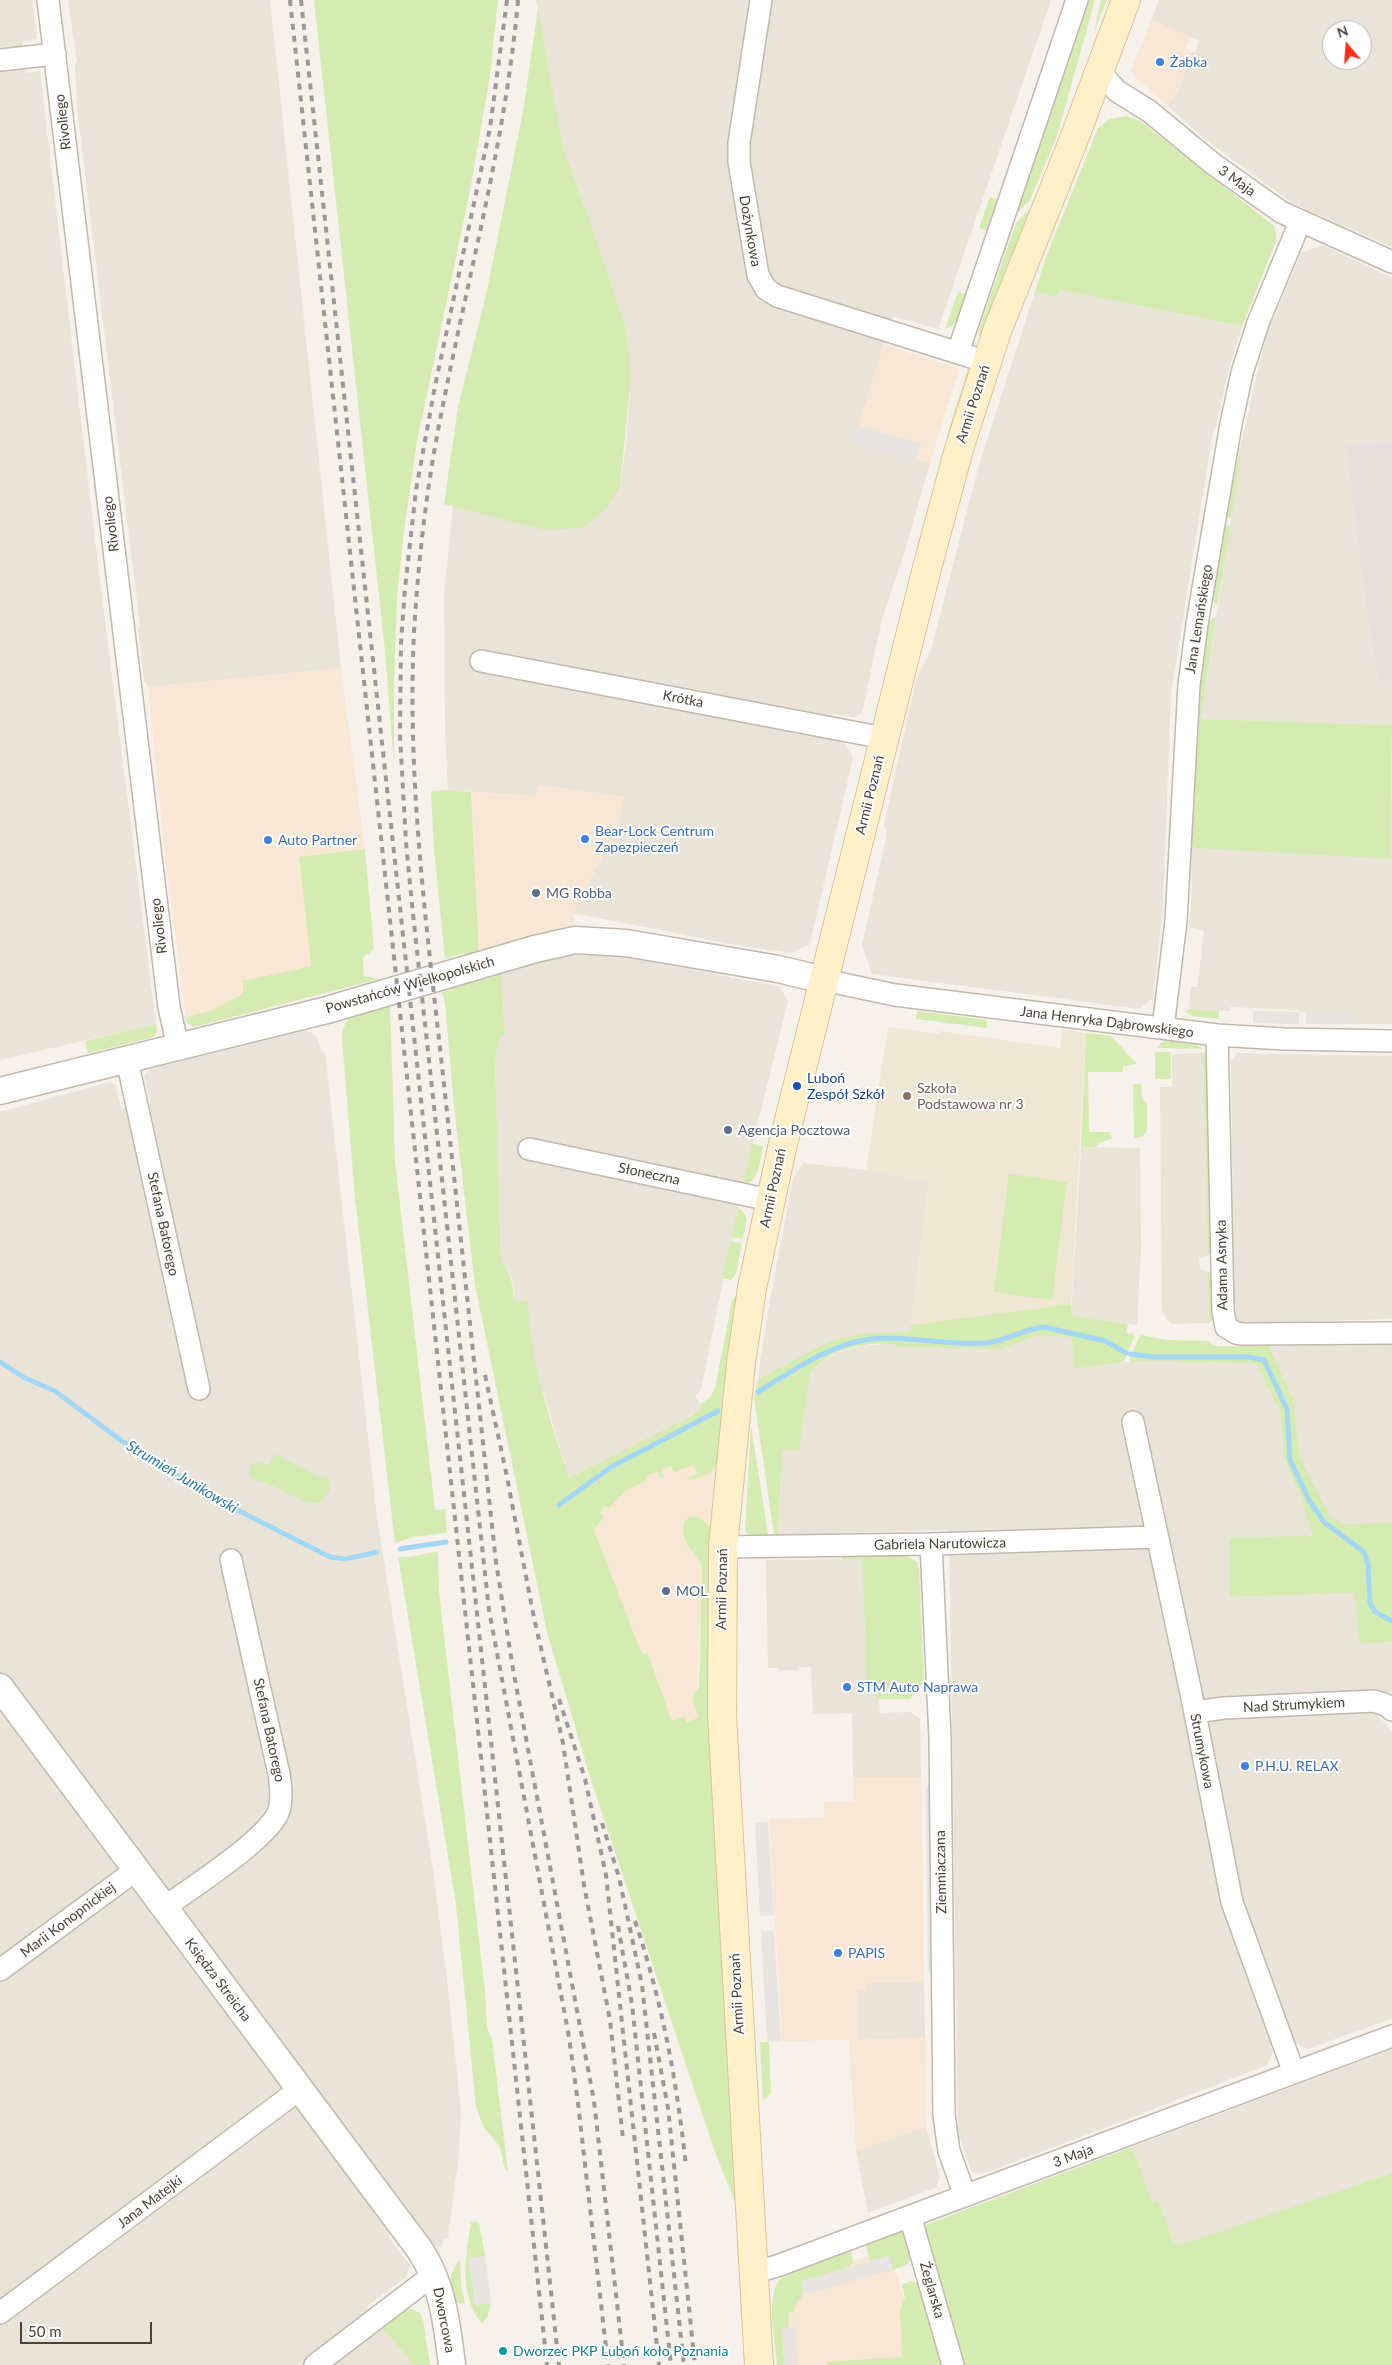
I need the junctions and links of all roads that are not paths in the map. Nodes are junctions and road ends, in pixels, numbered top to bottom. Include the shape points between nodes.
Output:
1 (48, 0) edge
2 (761, 0) edge
3 (1077, 0) edge
4 (1126, 0) edge
5 (55, 54) junction
6 (0, 60) edge
7 (1100, 72) junction
8 (1300, 222) junction
9 (1392, 262) edge
10 (958, 352) junction
11 (987, 362) junction
12 (481, 661) dead end
13 (884, 738) junction
14 (824, 980) junction
15 (1164, 1028) junction
16 (1217, 1035) junction
17 (1392, 1041) edge
18 (178, 1047) junction
19 (127, 1060) junction
20 (0, 1091) edge
21 (529, 1149) dead end
22 (770, 1200) junction
23 (1392, 1332) edge
24 (199, 1389) dead end
25 (1133, 1422) dead end
26 (1157, 1538) junction
27 (931, 1544) junction
28 (723, 1547) junction
29 (231, 1560) dead end
30 (0, 1687) edge
31 (1392, 1710) edge
32 (1195, 1712) junction
33 (136, 1870) junction
34 (164, 1908) junction
35 (0, 1970) edge
36 (1392, 2036) edge
37 (1294, 2073) junction
38 (300, 2090) junction
39 (965, 2196) junction
40 (910, 2216) junction
41 (753, 2273) junction
42 (433, 2275) junction
43 (0, 2314) edge
44 (315, 2365) edge
45 (452, 2365) edge
46 (759, 2365) edge
47 (952, 2365) edge

1 - 5 street, Rivoliego
2 - 10 street, Dożynkowa via 738,152 754,264 761,284 777,296
3 - 10 street
4 - 7 main road, Armii Poznań
5 - 6 street
5 - 18 street, Rivoliego via 169,1007
7 - 8 street, 3 Maja via 1117,91 1149,111 1212,163
7 - 11 main road, Armii Poznań
8 - 9 street, 3 Maja
8 - 15 street, Jana Lemańskiego via 1258,323 1242,373 1197,624 1188,699 1176,921
10 - 11 street, Dożynkowa
11 - 13 main road, Armii Poznań via 954,467
12 - 13 street, Krótka
13 - 14 main road, Armii Poznań
14 - 15 street, Jana Henryka Dąbrowskiego via 895,995
14 - 18 street, Powstańców Wielkopolskich via 626,943 575,940 327,1010
14 - 22 main road, Armii Poznań
15 - 16 street, Jana Henryka Dąbrowskiego
16 - 17 street, Jana Henryka Dąbrowskiego
16 - 23 street, Adama Asnyka via 1223,1311 1226,1327 1243,1334
18 - 19 street, Powstańców Wielkopolskich
19 - 20 street, Powstańców Wielkopolskich
19 - 24 street, Stefana Batorego
21 - 22 street, Słoneczna
22 - 28 main road, Armii Poznań via 741,1363
25 - 26 street, Strumykowa
26 - 27 street, Gabriela Narutowicza
26 - 32 street, Strumykowa
27 - 28 street, Gabriela Narutowicza
27 - 39 street, Ziemniaczana via 940,1738 944,2115 950,2151
28 - 41 main road, Armii Poznań via 722,1744
29 - 34 street, Stefana Batorego via 279,1774 281,1802 278,1814 257,1839
30 - 33 street, Księdza Streicha
31 - 32 street, Nad Strumykiem via 1374,1701
32 - 37 street, Strumykowa via 1232,1902
33 - 34 street, Księdza Streicha
33 - 35 street, Marii Konopnickiej
34 - 38 street, Księdza Streicha
36 - 37 street, 3 Maja
37 - 39 street, 3 Maja
38 - 42 street, Księdza Streicha via 416,2245
38 - 43 street, Jana Matejki
39 - 40 street, 3 Maja
40 - 41 street, 3 Maja
40 - 47 street, Żeglarska
41 - 46 main road, Armii Poznań
42 - 44 street
42 - 45 street, Dworcowa via 444,2307

